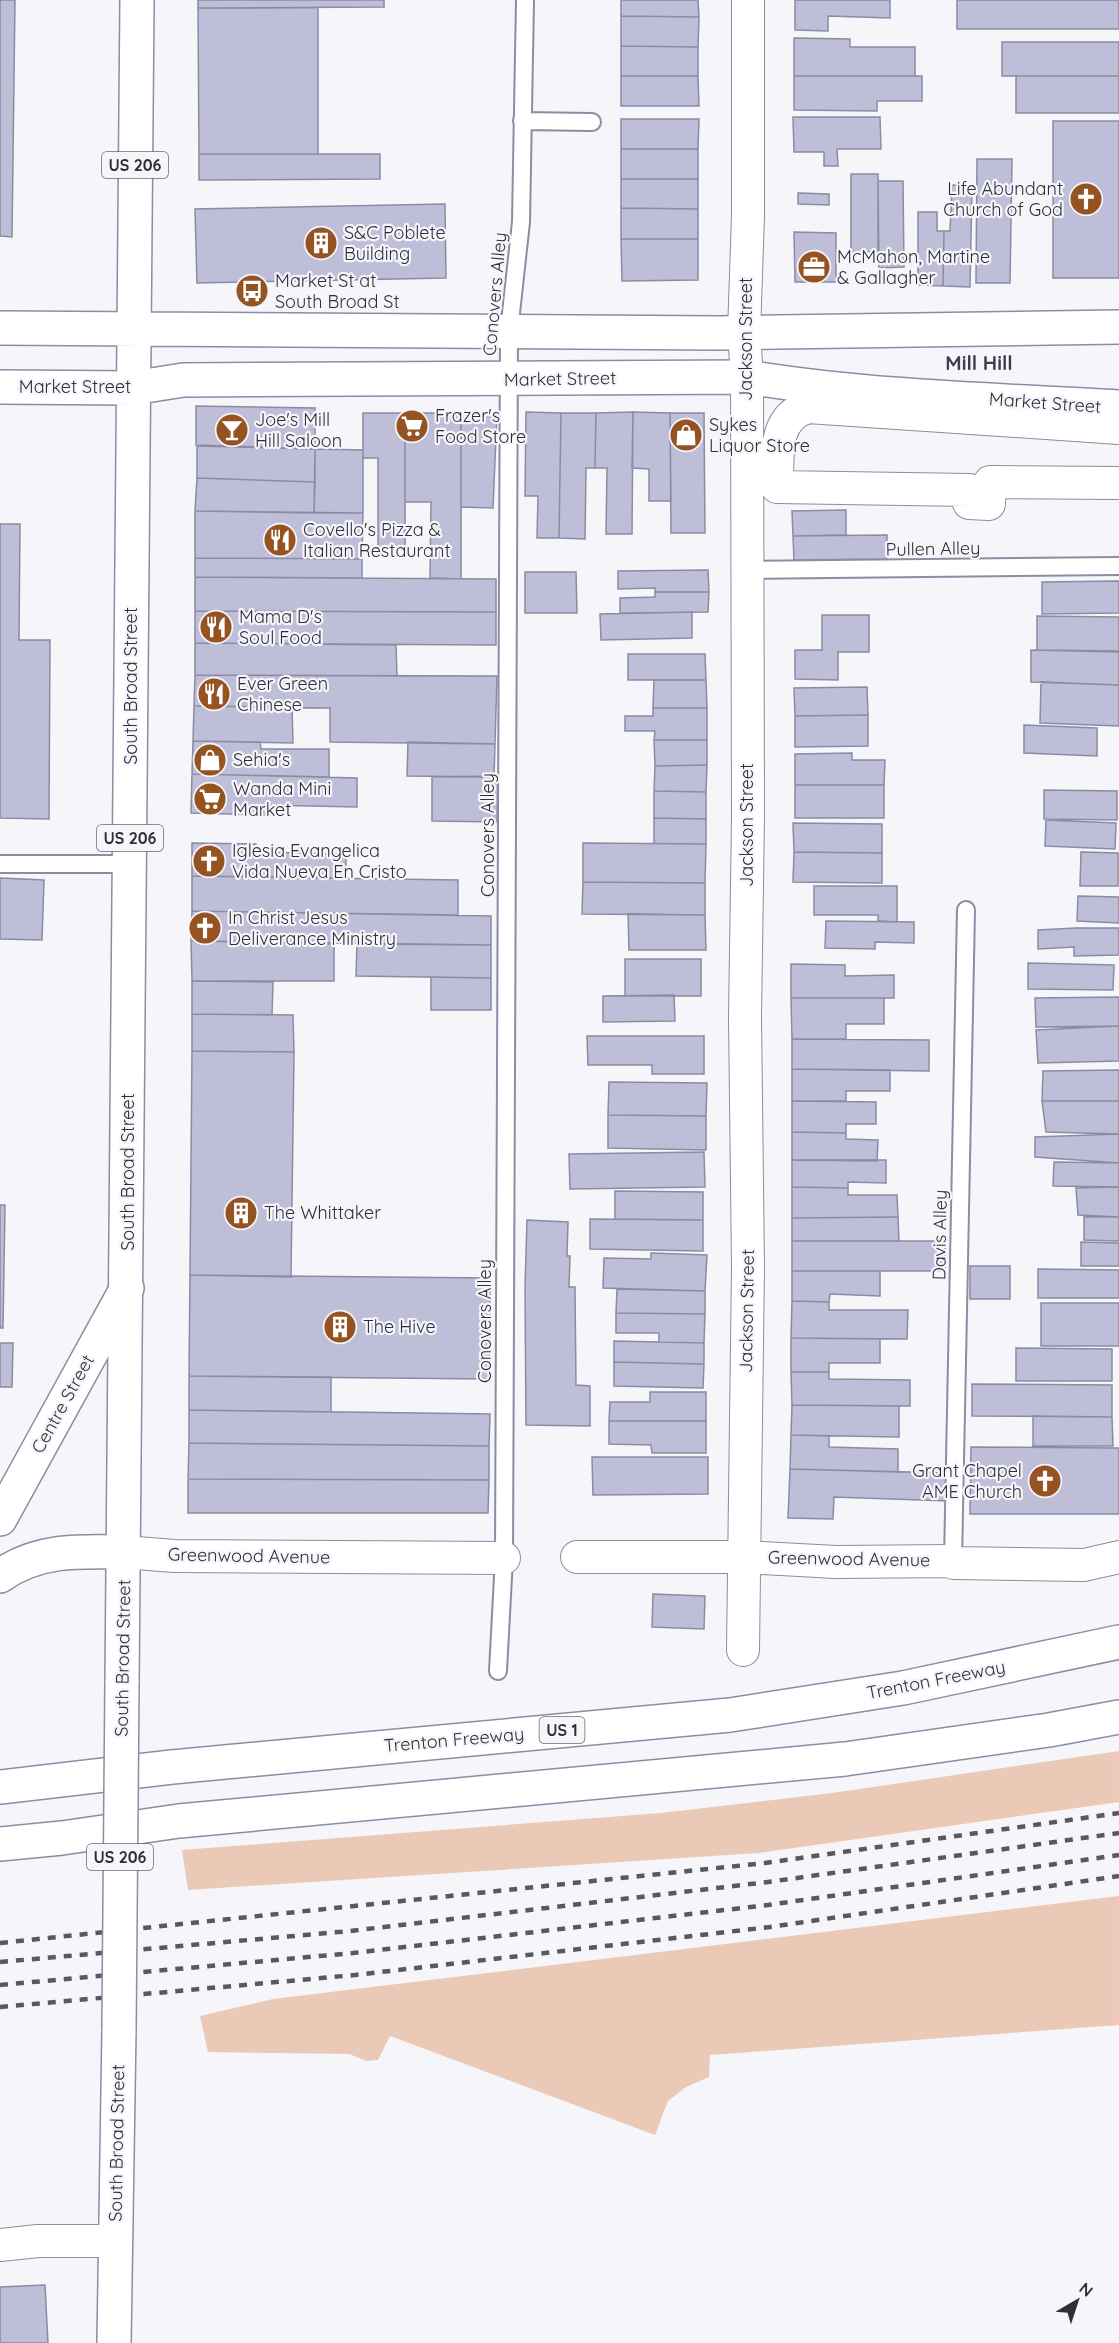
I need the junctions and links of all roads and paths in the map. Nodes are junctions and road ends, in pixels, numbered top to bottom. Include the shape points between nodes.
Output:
1 (137, 0) edge
2 (525, 0) edge
3 (748, 0) edge
4 (522, 121) junction
5 (592, 122) dead end
6 (1119, 327) edge
7 (0, 328) edge
8 (134, 330) junction
9 (509, 332) junction
10 (744, 333) junction
11 (747, 377) junction
12 (509, 380) junction
13 (0, 387) edge
14 (134, 388) junction
15 (1119, 407) edge
16 (1119, 428) edge
17 (1119, 483) edge
18 (1119, 566) edge
19 (747, 570) junction
20 (0, 864) edge
21 (130, 864) junction
22 (966, 910) dead end
23 (127, 1288) junction
24 (0, 1519) edge
25 (124, 1552) junction
26 (577, 1557) dead end
27 (743, 1557) junction
28 (1119, 1557) edge
29 (504, 1558) junction
30 (953, 1561) junction
31 (0, 1576) edge
32 (1119, 1642) edge
33 (743, 1650) dead end
34 (498, 1671) dead end
35 (1119, 1717) edge
36 (0, 1787) edge
37 (0, 1844) edge
38 (115, 2241) junction
39 (0, 2245) edge
40 (114, 2343) edge

1 - 8 main road, South Broad Street / US 206
2 - 4 lane, Conovers Alley
3 - 10 street, Jackson Street
4 - 5 lane
4 - 9 lane, Conovers Alley via 521,222
6 - 10 main road
7 - 8 main road
8 - 9 main road
8 - 14 main road, South Broad Street / US 206
9 - 10 main road
9 - 12 lane, Conovers Alley
10 - 11 street, Jackson Street
11 - 12 main road, Market Street
11 - 15 main road, Market Street via 886,393
11 - 19 street, Jackson Street
12 - 14 main road, Market Street via 183,380
12 - 29 lane, Conovers Alley
13 - 14 main road, Market Street
14 - 21 main road, South Broad Street / US 206
16 - 17 street via 808,407 789,418 780,434 777,487 969,490 969,503 989,504 990,482
18 - 19 lane, Pullen Alley
19 - 27 street, Jackson Street via 748,1267
20 - 21 lane
21 - 23 main road, South Broad Street / US 206
22 - 30 lane, Davis Alley
23 - 24 main road, Centre Street
23 - 25 main road, South Broad Street / US 206
25 - 29 street, Greenwood Avenue via 174,1556
25 - 31 main road, Greenwood Avenue via 43,1555
25 - 38 main road, South Broad Street / US 206, bridge
26 - 27 street, Greenwood Avenue
27 - 30 street, Greenwood Avenue via 836,1562
27 - 33 street, Jackson Street
28 - 30 street, Greenwood Avenue via 1084,1564
29 - 34 lane, Conovers Alley
32 - 36 main road, Trenton Freeway / US 1 via 903,1688 730,1715 172,1767
35 - 37 main road via 845,1759 178,1821
38 - 39 street
38 - 40 main road, South Broad Street / US 206

